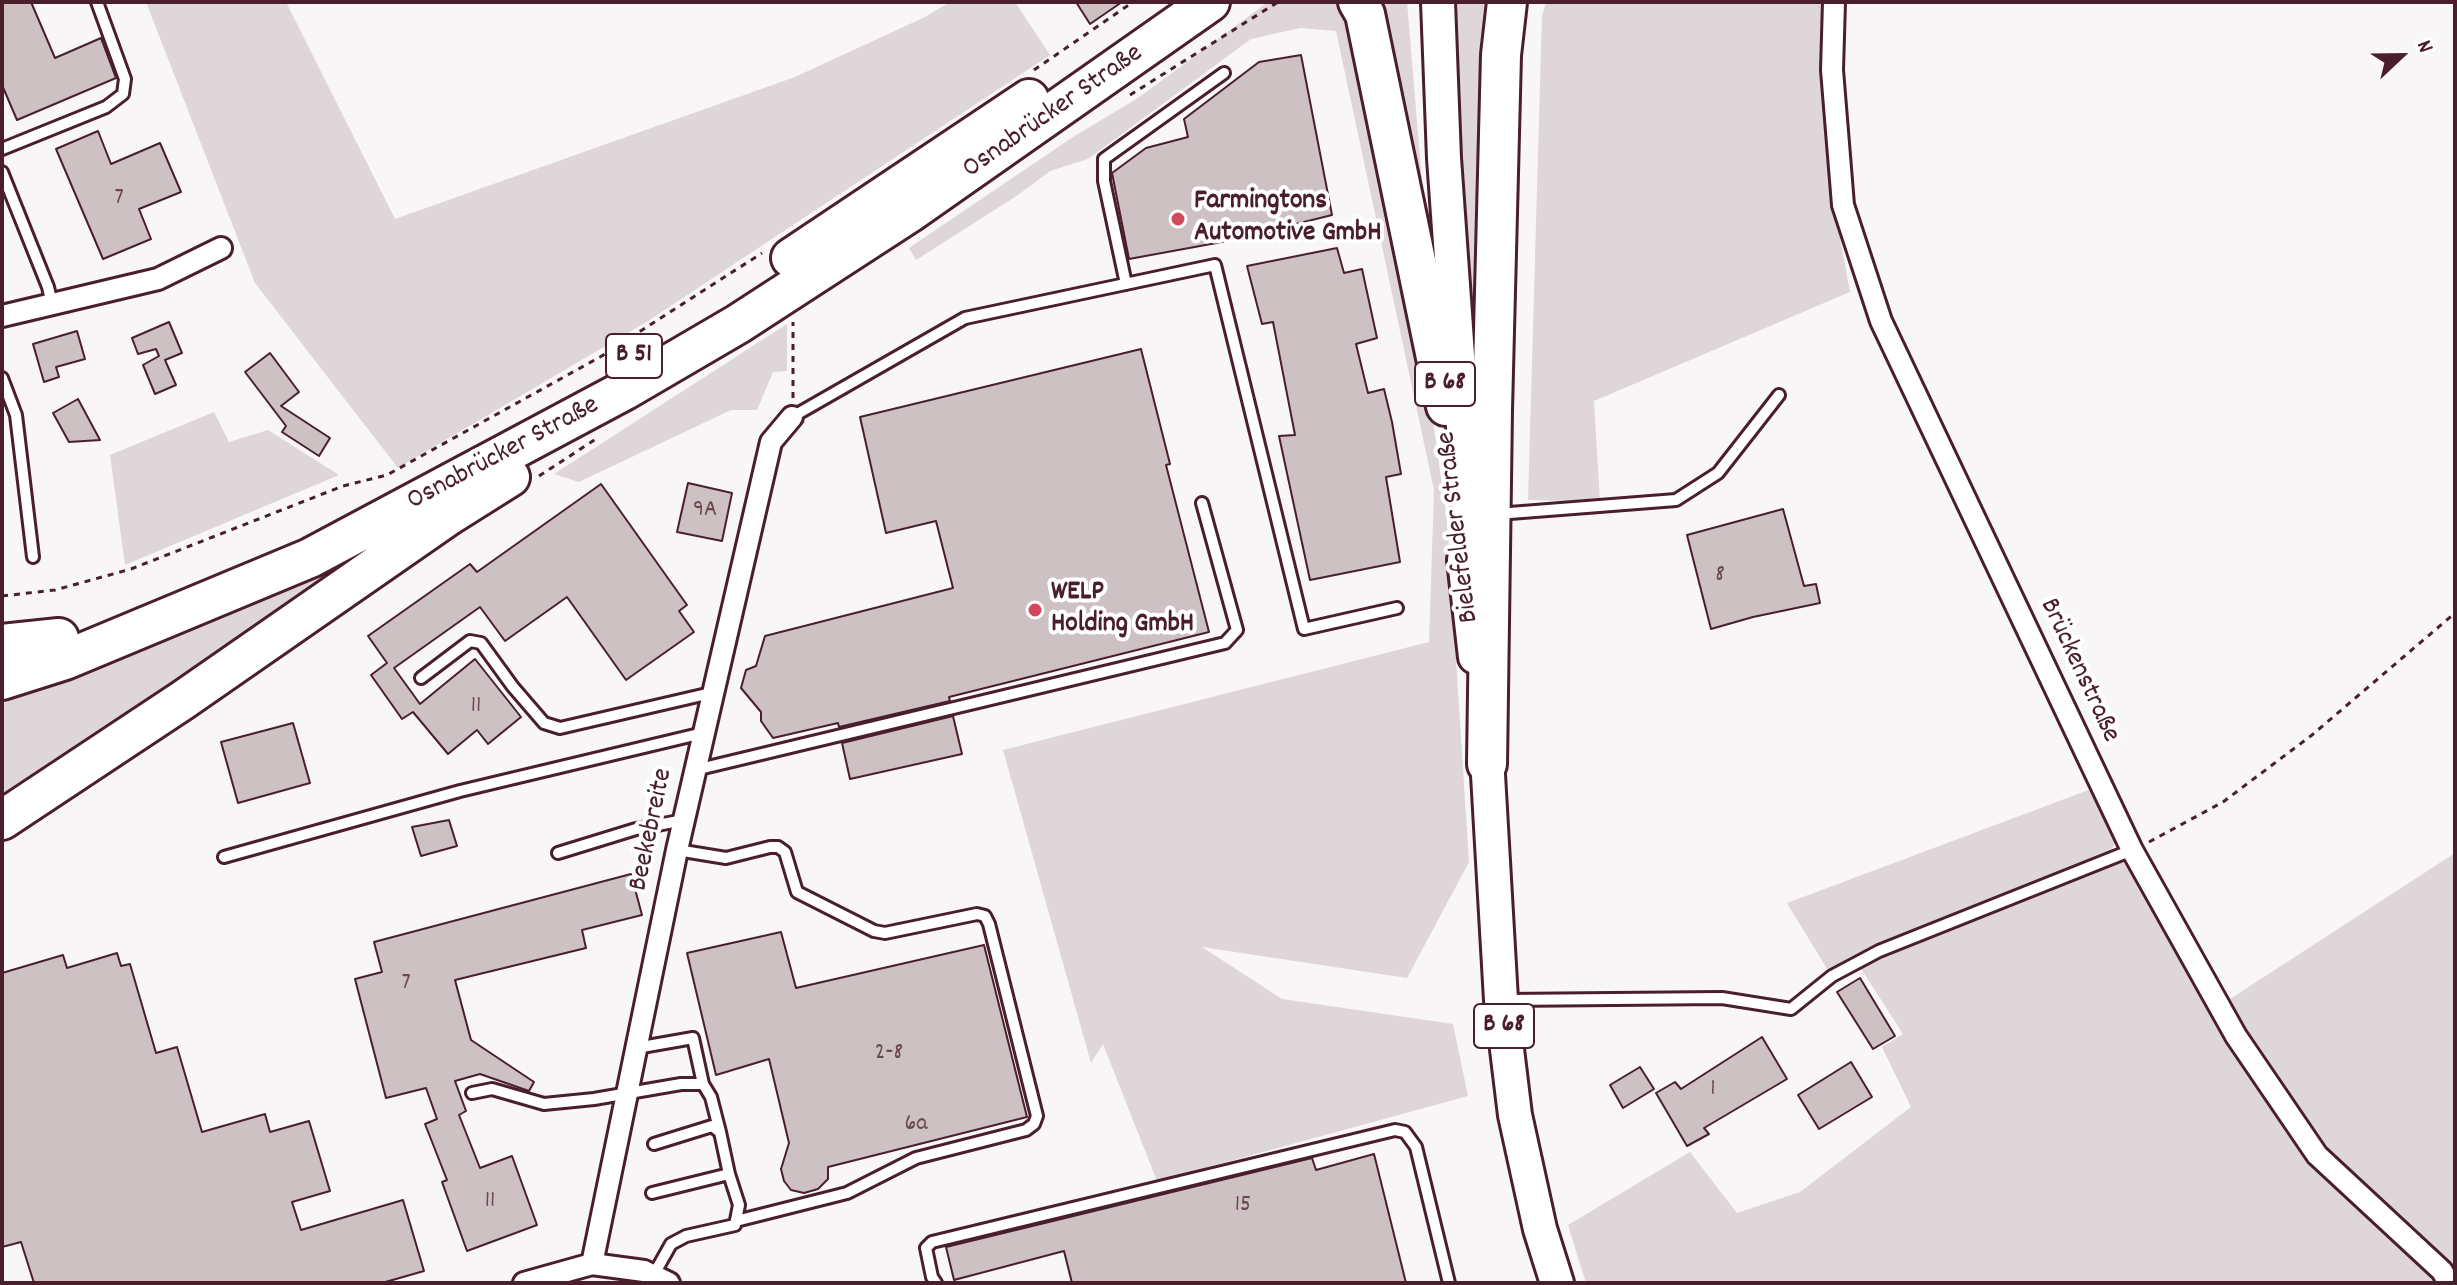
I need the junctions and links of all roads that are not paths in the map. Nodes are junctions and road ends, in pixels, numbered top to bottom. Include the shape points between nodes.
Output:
1 (97, 2) edge
2 (1237, 2) edge
3 (1358, 2) edge
4 (1425, 2) edge
5 (1438, 2) edge
6 (1507, 2) edge
7 (1834, 2) edge
8 (1188, 8) edge
9 (1224, 73) dead end
10 (2, 149) edge
11 (2, 172) edge
12 (221, 248) dead end
13 (1126, 284) junction
14 (52, 304) junction
15 (2, 316) edge
16 (738, 324) junction
17 (2, 378) edge
18 (1779, 395) dead end
19 (1446, 406) junction
20 (792, 417) joint
21 (1202, 503) dead end
22 (1491, 514) junction
23 (33, 557) dead end
24 (1397, 608) dead end
25 (59, 638) junction
26 (2, 644) edge
27 (2, 658) edge
28 (421, 678) dead end
29 (2, 680) edge
30 (711, 693) junction
31 (703, 733) junction
32 (1487, 764) junction
33 (695, 770) junction
34 (2, 820) edge
35 (684, 820) junction
36 (677, 850) junction
37 (2132, 850) junction
38 (558, 853) dead end
39 (224, 857) dead end
40 (1501, 1000) junction
41 (636, 1048) junction
42 (703, 1084) junction
43 (472, 1093) dead end
44 (627, 1093) junction
45 (720, 1132) junction
46 (654, 1144) dead end
47 (729, 1174) junction
48 (652, 1193) dead end
49 (736, 1221) junction
50 (592, 1264) junction
51 (661, 1279) edge
52 (524, 1283) edge
53 (936, 1283) edge
54 (1449, 1283) edge
55 (1557, 1283) edge
56 (2449, 1283) edge

1 - 10 lane via 125,79 123,94 106,107
2 - 8 highway via 1227,9
3 - 19 highway, B 68 via 1365,14
4 - 19 main road, Bielefelder Straße / B 68
5 - 32 main road, Bielefelder Straße / B 68 via 1444,158
6 - 22 highway, B 68 via 1501,55
7 - 37 street, Brückenstraße via 1832,70 1843,205 1881,321
8 - 16 highway, Osnabrücker Straße / B 51 via 912,211
8 - 25 highway, Osnabrücker Straße / B 51 via 1116,41 817,241 563,399 417,482 227,571
9 - 13 lane via 1104,159
11 - 14 lane
12 - 14 street via 158,279
13 - 20 lane via 965,318
13 - 24 lane via 1215,265 1304,629
14 - 15 street
16 - 29 highway, Osnabrücker Straße / B 51 via 310,558 65,660
16 - 34 highway
17 - 23 lane via 16,415
18 - 22 lane via 1718,473 1676,500
19 - 32 main road, Bielefelder Straße / B 68
20 - 30 street, Beekebreite via 771,442
21 - 33 lane via 1237,630 1225,643
22 - 32 highway, B 68
25 - 26 highway
25 - 27 highway, Osnabrücker Straße / B 51
28 - 30 lane via 470,641 481,643 544,723 560,728
30 - 31 street, Beekebreite
31 - 33 street, Beekebreite
31 - 39 lane via 460,791
32 - 40 main road, Bielefelder Straße / B 68
33 - 35 street, Beekebreite
35 - 36 street, Beekebreite
35 - 38 lane
36 - 41 street, Beekebreite
36 - 49 lane via 726,858 778,847 785,852 797,892 874,931 985,916 1037,1116 1026,1130 916,1158 847,1193
37 - 40 lane via 1879,951 1832,976 1791,1009 1722,998
37 - 56 street, Brückenstraße via 2236,1036 2317,1155
40 - 55 main road, Bielefelder Straße / B 68 via 1515,1115
41 - 42 lane via 693,1038
41 - 44 street, Beekebreite
42 - 44 lane
42 - 45 lane
43 - 44 lane via 492,1089 544,1104
44 - 50 street, Beekebreite
45 - 46 lane via 712,1126
45 - 47 lane
47 - 48 lane
47 - 49 lane via 739,1205
49 - 51 lane via 671,1244
50 - 51 street via 644,1271
50 - 52 street
53 - 54 lane via 926,1248 932,1242 1395,1130 1405,1132 1416,1147

